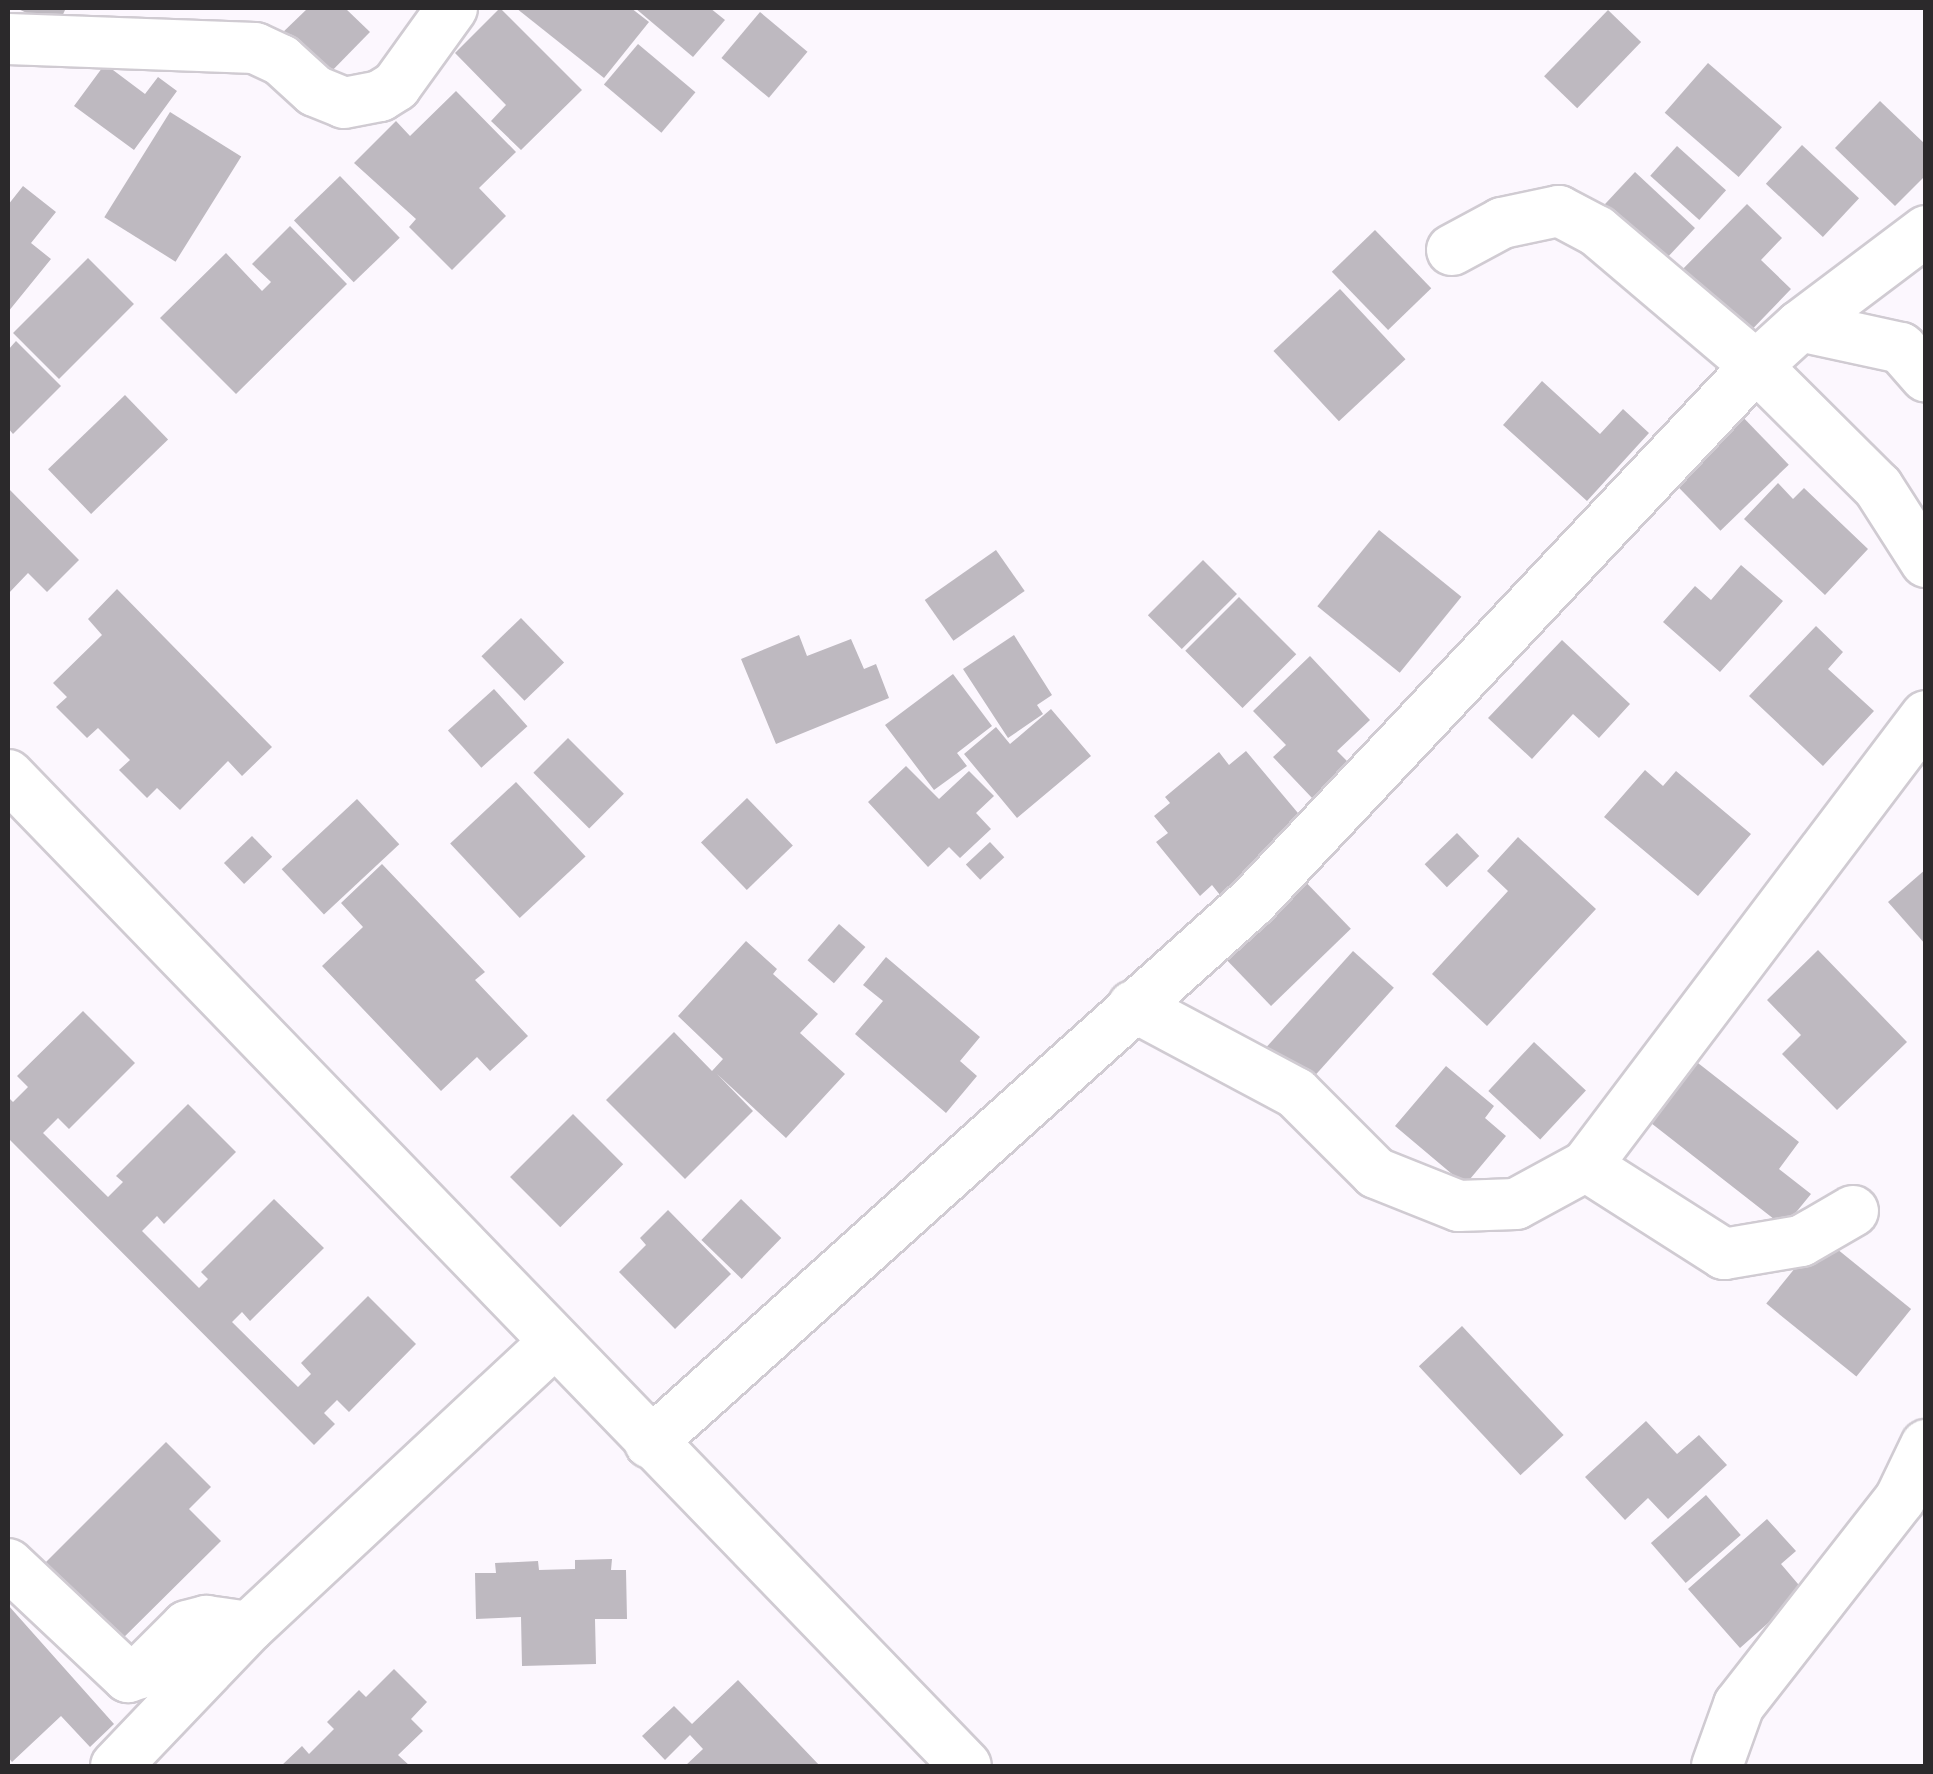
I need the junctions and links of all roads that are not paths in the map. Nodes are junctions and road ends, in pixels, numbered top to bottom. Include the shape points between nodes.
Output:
1 (452, 8) edge
2 (8, 39) edge
3 (1926, 231) edge
4 (1452, 250) dead end
5 (1800, 326) junction
6 (1756, 366) junction
7 (1926, 376) edge
8 (1926, 562) edge
9 (1926, 716) edge
10 (8, 775) edge
11 (1133, 1006) junction
12 (1586, 1166) junction
13 (1853, 1211) dead end
14 (555, 1342) junction
15 (650, 1443) junction
16 (1926, 1445) edge
17 (8, 1564) edge
18 (249, 1627) junction
19 (116, 1766) edge
20 (966, 1766) edge
21 (1717, 1766) edge

1 - 2 street via 396,86 344,103 315,91 281,60 256,48
3 - 5 street
4 - 6 street via 1502,222 1559,212 1597,231
5 - 6 street
5 - 7 street via 1901,348
6 - 8 street via 1878,488
6 - 11 street via 1252,902
9 - 12 street
10 - 14 street
11 - 12 street via 1296,1092 1376,1173 1459,1206 1516,1204
11 - 15 street
12 - 13 street via 1724,1254 1801,1242
14 - 15 street
14 - 18 street
15 - 20 street
16 - 21 street via 1900,1498 1739,1705
17 - 18 street via 122,1676 140,1673 187,1626 206,1621
18 - 19 street

